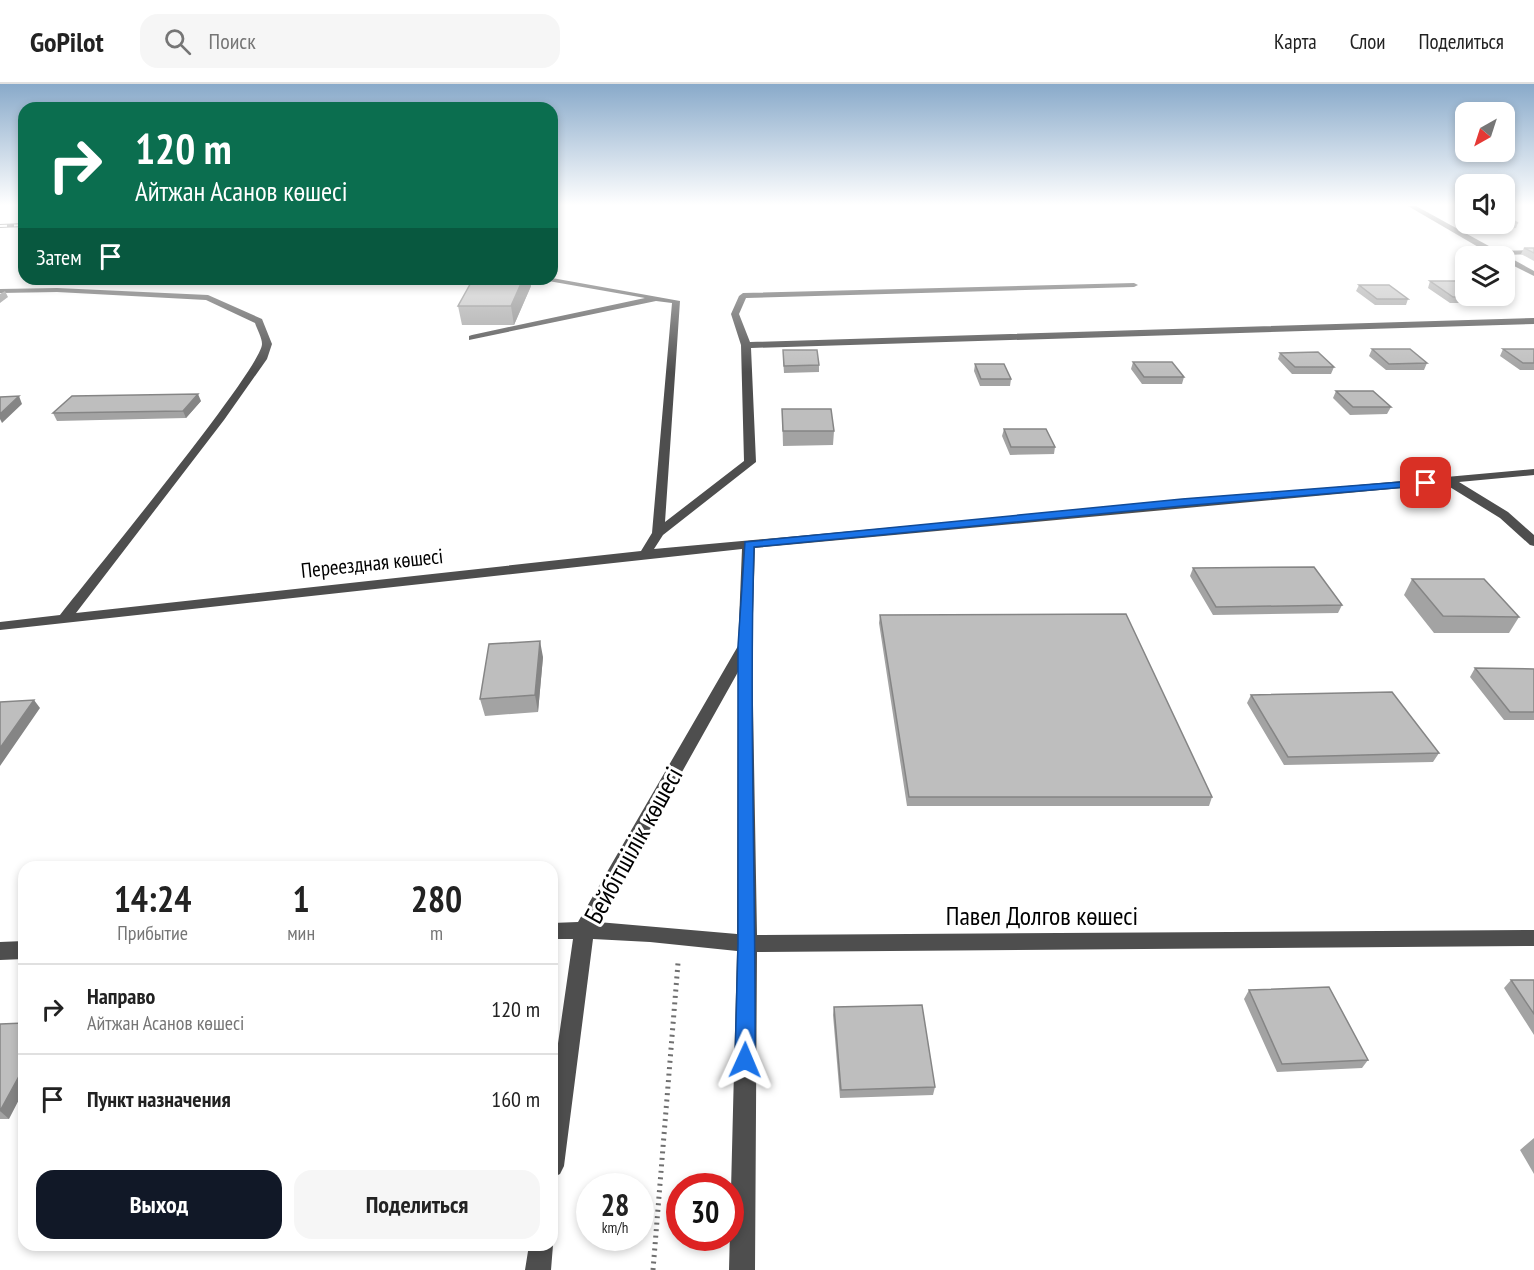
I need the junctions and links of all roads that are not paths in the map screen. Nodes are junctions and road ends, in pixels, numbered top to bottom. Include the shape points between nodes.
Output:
1 (1515, 264) edge
2 (1534, 274) edge
3 (558, 282) edge
4 (1134, 285) dead end
5 (0, 291) edge
6 (657, 297) junction
7 (1534, 321) edge
8 (471, 338) dead end
9 (746, 345) junction
10 (1534, 472) edge
11 (1449, 481) junction
12 (658, 533) junction
13 (1534, 542) edge
14 (749, 544) junction
15 (645, 554) junction
16 (64, 619) junction
17 (0, 626) edge
18 (745, 646) junction
19 (584, 930) junction
20 (558, 931) edge
21 (1534, 938) edge
22 (747, 944) junction
23 (18, 950) edge
24 (0, 951) edge
25 (558, 1122) edge
26 (540, 1251) edge
27 (538, 1270) edge
28 (742, 1270) edge

1 - 2 street
3 - 6 street
4 - 9 street via 743,296 735,314
5 - 16 street via 208,298 259,321 267,344 220,418
6 - 8 street
6 - 12 street via 676,301
7 - 9 street
9 - 12 street via 750,462
10 - 11 street, Переездная көшесі
11 - 13 street via 1504,515
11 - 14 street, Переездная көшесі via 1182,502
12 - 15 street
14 - 15 street, Переездная көшесі
14 - 18 street, Бейбітшілік көшесі
15 - 16 street, Переездная көшесі
16 - 17 street, Переездная көшесі
18 - 19 street, Бейбітшілік көшесі
18 - 22 street, Бейбітшілік көшесі
19 - 20 street, Павел Долгов көшесі
19 - 22 street, Павел Долгов көшесі
19 - 25 street, Бейбітшілік көшесі
21 - 22 street, Павел Долгов көшесі
22 - 28 street, Бейбітшілік көшесі
23 - 24 street
26 - 27 street

